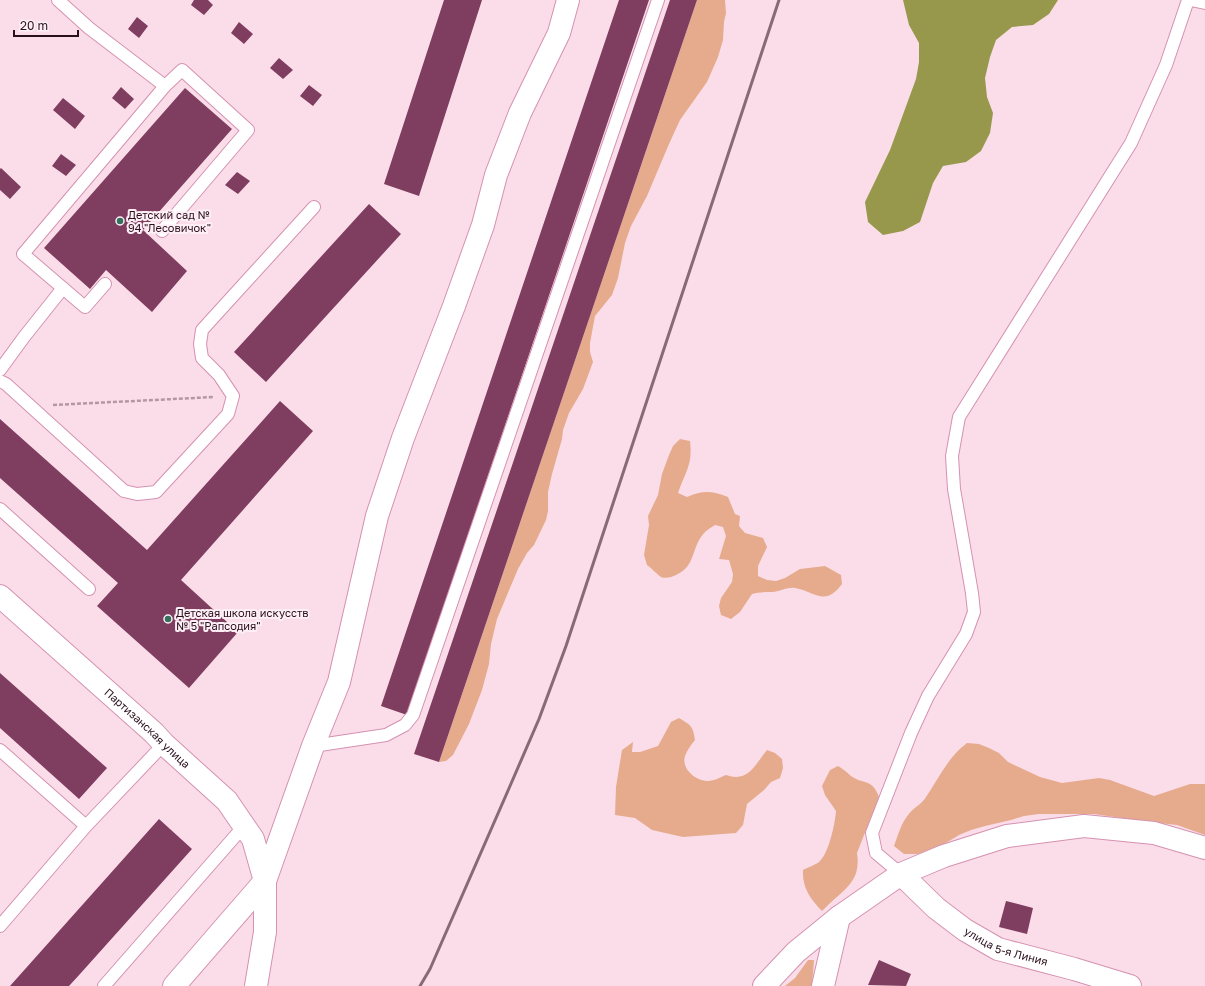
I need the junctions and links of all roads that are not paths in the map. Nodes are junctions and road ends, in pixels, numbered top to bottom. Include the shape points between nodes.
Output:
1 (58, 0) edge
2 (568, 0) edge
3 (658, 0) edge
4 (1188, 0) edge
5 (1191, 0) edge
6 (1205, 4) edge
7 (165, 86) junction
8 (314, 207) dead end
9 (162, 231) dead end
10 (105, 284) dead end
11 (63, 288) junction
12 (0, 370) edge
13 (0, 381) edge
14 (0, 509) edge
15 (89, 589) dead end
16 (0, 596) edge
17 (164, 744) junction
18 (313, 746) junction
19 (0, 750) edge
20 (86, 826) junction
21 (244, 826) junction
22 (1205, 848) edge
23 (901, 874) junction
24 (265, 881) junction
25 (839, 917) junction
26 (0, 926) edge
27 (104, 986) edge
28 (174, 986) edge
29 (256, 986) edge
30 (764, 986) edge
31 (823, 986) edge
32 (1130, 986) edge

1 - 7 lane via 89,28
2 - 18 street via 559,33 520,113 496,175 483,225 403,438 377,516 339,682
3 - 18 lane via 413,715 404,725 386,735
4 - 23 lane via 1166,65 1131,143 959,417 952,456 954,489 974,612 966,634 928,696 872,833 876,853
5 - 6 lane
7 - 9 lane via 182,70 248,130
7 - 11 lane via 23,254
8 - 13 lane via 202,330 202,358 219,375 233,396 228,414 156,492 137,494 124,491
10 - 11 lane via 85,307
11 - 12 lane
14 - 15 lane
16 - 17 street, Партизанская улица
17 - 20 lane
17 - 21 street, Партизанская улица via 227,801
18 - 24 street
19 - 20 lane
20 - 26 lane
21 - 24 street, Партизанская улица via 253,839
21 - 27 lane
22 - 23 street via 1154,833 1084,826 1007,836 944,856
23 - 25 street
23 - 32 street, улица 5-я Линия via 936,908 965,930 998,949
24 - 28 street
24 - 29 street via 265,932
25 - 30 street via 796,952
25 - 31 street

